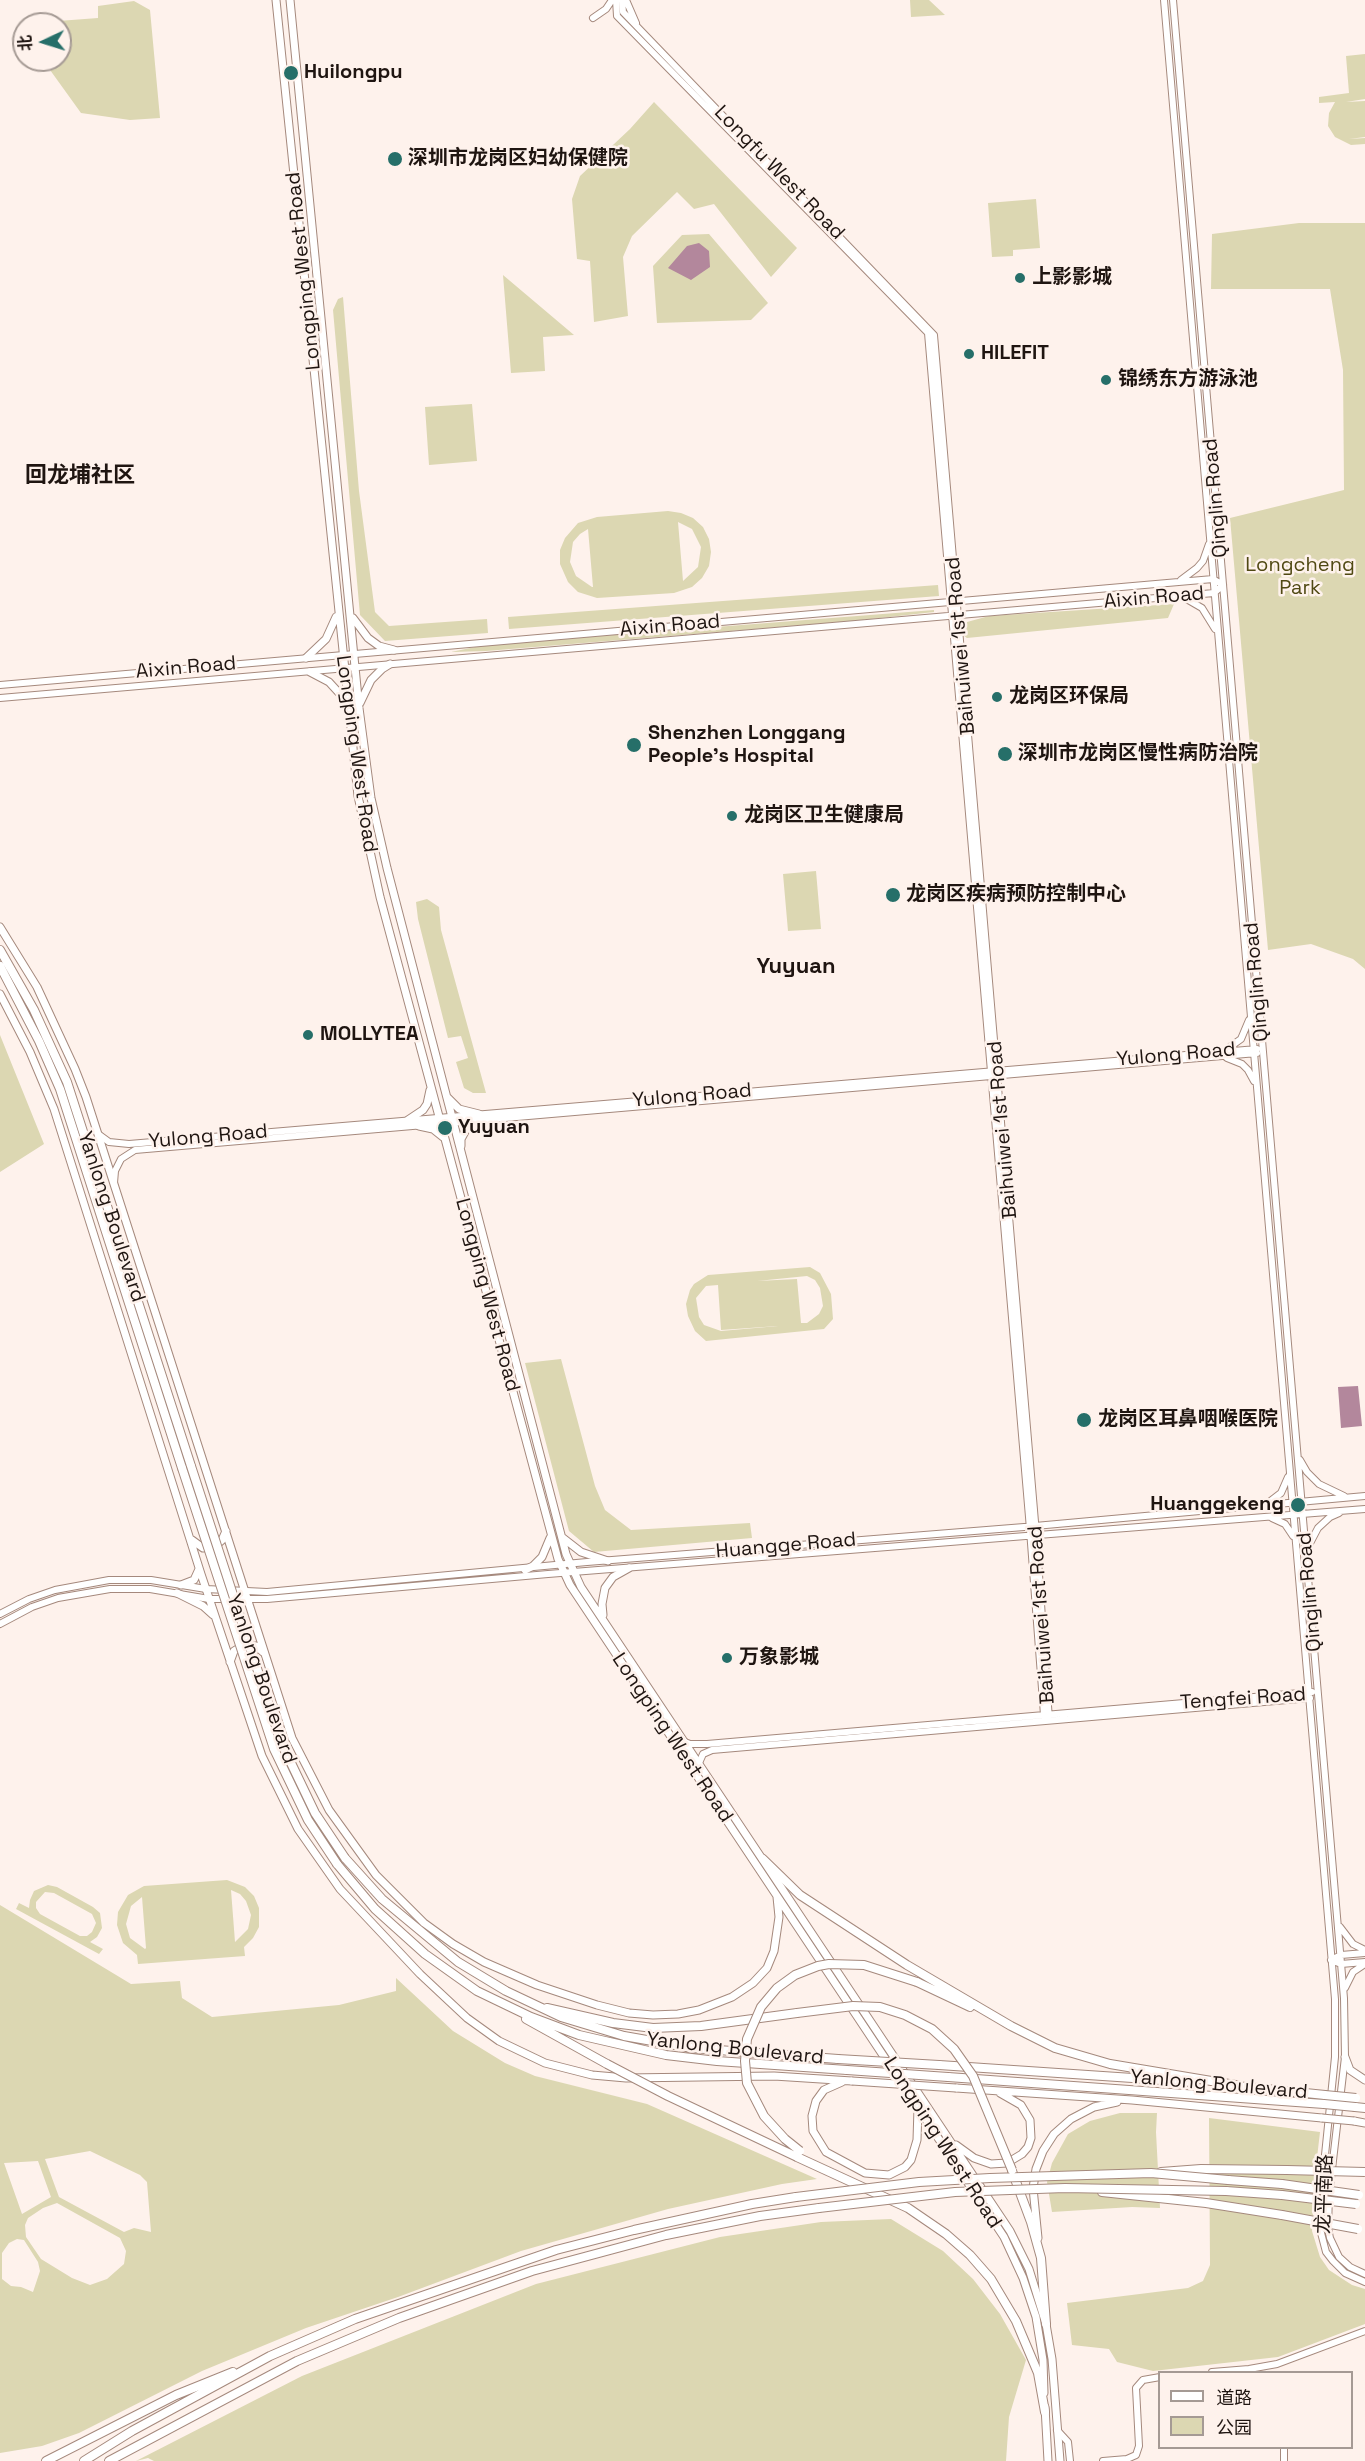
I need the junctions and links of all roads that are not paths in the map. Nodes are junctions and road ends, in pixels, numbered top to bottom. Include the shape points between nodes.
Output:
1 (276, 0) edge
2 (290, 0) edge
3 (614, 0) edge
4 (624, 0) edge
5 (1164, 0) edge
6 (1173, 0) edge
7 (620, 14) junction
8 (593, 18) dead end
9 (639, 29) junction
10 (931, 334) junction
11 (1210, 538) junction
12 (1213, 579) junction
13 (1176, 582) junction
14 (1223, 585) junction
15 (1214, 593) junction
16 (1180, 596) junction
17 (955, 601) junction
18 (350, 610) junction
19 (338, 612) junction
20 (956, 616) junction
21 (1218, 637) junction
22 (394, 650) junction
23 (354, 654) junction
24 (342, 655) junction
25 (315, 657) junction
26 (306, 658) junction
27 (390, 664) junction
28 (344, 668) junction
29 (355, 668) junction
30 (313, 671) junction
31 (0, 685) edge
32 (0, 698) edge
33 (359, 708) junction
34 (348, 713) junction
35 (0, 927) edge
36 (0, 950) edge
37 (0, 966) edge
38 (0, 994) edge
39 (1250, 1013) junction
40 (1263, 1050) junction
41 (1254, 1051) junction
42 (1223, 1054) junction
43 (994, 1073) junction
44 (430, 1082) junction
45 (1257, 1087) junction
46 (446, 1092) junction
47 (479, 1118) junction
48 (408, 1120) junction
49 (453, 1120) junction
50 (440, 1121) junction
51 (420, 1126) junction
52 (98, 1134) junction
53 (445, 1139) junction
54 (1271, 1139) junction
55 (1261, 1140) junction
56 (461, 1152) junction
57 (114, 1185) junction
58 (497, 1290) junction
59 (486, 1293) junction
60 (1284, 1410) junction
61 (1294, 1410) junction
62 (1298, 1457) junction
63 (187, 1467) junction
64 (1289, 1469) junction
65 (546, 1475) junction
66 (536, 1477) junction
67 (1365, 1496) edge
68 (1351, 1497) junction
69 (1302, 1502) junction
70 (1292, 1503) junction
71 (1262, 1506) junction
72 (1365, 1509) edge
73 (1344, 1511) junction
74 (1303, 1514) junction
75 (1293, 1515) junction
76 (1263, 1517) junction
77 (1033, 1526) junction
78 (226, 1530) junction
79 (550, 1532) junction
80 (561, 1535) junction
81 (1033, 1536) junction
82 (190, 1538) junction
83 (1296, 1546) junction
84 (1306, 1556) junction
85 (608, 1561) junction
86 (199, 1566) junction
87 (572, 1568) junction
88 (628, 1568) junction
89 (525, 1569) junction
90 (561, 1569) junction
91 (181, 1585) junction
92 (206, 1589) junction
93 (177, 1593) junction
94 (247, 1595) junction
95 (209, 1599) junction
96 (0, 1614) edge
97 (216, 1619) junction
98 (604, 1621) junction
99 (0, 1624) edge
100 (265, 1654) junction
101 (230, 1662) junction
102 (1318, 1694) junction
103 (1309, 1695) junction
104 (1047, 1716) junction
105 (685, 1742) junction
106 (699, 1763) junction
107 (763, 1859) junction
108 (775, 1892) junction
109 (1338, 1922) junction
110 (1365, 1952) edge
111 (1341, 1955) junction
112 (1331, 1960) junction
113 (1365, 1963) edge
114 (1341, 1964) junction
115 (1344, 1998) junction
116 (967, 2003) junction
117 (531, 2004) junction
118 (504, 2005) junction
119 (1345, 2057) junction
120 (1365, 2080) edge
121 (848, 2081) junction
122 (1240, 2086) junction
123 (992, 2090) junction
124 (1324, 2099) junction
125 (1365, 2099) edge
126 (1132, 2100) junction
127 (1356, 2102) junction
128 (918, 2105) junction
129 (1365, 2108) edge
130 (1365, 2123) edge
131 (952, 2142) junction
132 (798, 2154) junction
133 (1365, 2172) edge
134 (1151, 2173) junction
135 (1065, 2188) junction
136 (1362, 2195) edge
137 (1361, 2204) edge
138 (1362, 2230) edge
139 (1041, 2258) junction
140 (1365, 2274) edge
141 (1365, 2282) edge
142 (1046, 2324) junction
143 (1365, 2331) edge
144 (270, 2356) junction
145 (1281, 2362) junction
146 (1230, 2371) edge
147 (1281, 2371) edge
148 (1158, 2377) edge
149 (1045, 2412) junction
150 (1057, 2430) junction
151 (1046, 2432) junction
152 (46, 2461) edge
153 (84, 2461) edge
154 (109, 2461) edge
155 (1048, 2461) edge
156 (1060, 2461) edge
157 (1070, 2461) edge
158 (1103, 2461) edge

1 - 19 main road, Longping West Road
2 - 18 main road, Longping West Road
3 - 7 main road
3 - 8 main road
4 - 7 main road
4 - 9 main road
5 - 11 main road, Qinglin Road
6 - 14 main road, Qinglin Road
7 - 9 main road, Longfu West Road
7 - 10 main road, Longfu West Road
9 - 10 main road, Longfu West Road
10 - 17 main road, Baihuiwei 1st Road
11 - 12 main road, Qinglin Road
11 - 13 main road via 1203,561 1190,575
12 - 13 main road, Aixin Road
12 - 14 main road, Aixin Road
12 - 15 main road, Qinglin Road
13 - 17 main road, Aixin Road
14 - 15 main road, Aixin Road
14 - 40 main road, Qinglin Road
15 - 16 main road, Aixin Road
15 - 21 main road, Qinglin Road
16 - 20 main road, Aixin Road
16 - 21 main road via 1202,608
17 - 20 main road, Baihuiwei 1st Road
17 - 22 main road, Aixin Road
18 - 22 main road via 368,638
18 - 23 main road, Longping West Road
19 - 24 main road, Longping West Road
19 - 26 main road via 326,639
20 - 27 main road, Aixin Road
20 - 43 main road, Baihuiwei 1st Road
21 - 39 main road, Qinglin Road
22 - 23 main road, Aixin Road
23 - 24 main road, Aixin Road
23 - 29 main road, Longping West Road
24 - 25 main road, Aixin Road
24 - 28 main road, Longping West Road
25 - 26 main road, Aixin Road
25 - 30 main road via 322,664
26 - 31 main road, Aixin Road
27 - 29 main road, Aixin Road
27 - 33 main road via 371,680
28 - 29 main road, Aixin Road
28 - 30 main road, Aixin Road
28 - 34 main road, Longping West Road
29 - 33 main road, Longping West Road
30 - 32 main road, Aixin Road
30 - 34 main road via 334,687
33 - 46 main road, Longping West Road via 379,836
34 - 44 main road, Longping West Road via 358,796 372,865
35 - 52 main road via 51,1017
36 - 63 highway, Yanlong Boulevard via 43,1027 70,1092
37 - 63 highway, Yanlong Boulevard via 60,1089
38 - 82 main road via 54,1109
39 - 41 main road, Qinglin Road
39 - 42 main road via 1241,1039
40 - 41 main road, Yulong Road
40 - 54 main road, Qinglin Road
41 - 42 main road, Yulong Road
41 - 45 main road, Qinglin Road
42 - 43 main road, Yulong Road
42 - 45 main road via 1248,1070
43 - 47 main road, Yulong Road
43 - 77 main road, Baihuiwei 1st Road
44 - 48 main road via 427,1104
44 - 50 main road, Longping West Road
45 - 55 main road, Qinglin Road
46 - 47 main road via 459,1109
46 - 49 main road, Longping West Road
47 - 49 main road, Yulong Road
47 - 56 main road via 464,1133
48 - 50 main road, Yulong Road
48 - 52 main road, Yulong Road via 129,1144 110,1142
49 - 50 main road, Yulong Road
49 - 56 main road, Longping West Road
50 - 51 main road, Yulong Road
50 - 53 main road, Longping West Road
51 - 53 main road via 433,1129
51 - 57 main road, Yulong Road via 135,1150 121,1159
52 - 57 main road
53 - 59 main road, Longping West Road
54 - 55 main road
54 - 61 main road, Qinglin Road
55 - 60 main road, Qinglin Road
56 - 58 main road, Longping West Road
57 - 78 main road
58 - 59 main road
58 - 65 main road, Longping West Road
59 - 66 main road, Longping West Road
60 - 61 main road
60 - 64 main road, Qinglin Road
61 - 62 main road, Qinglin Road
62 - 68 main road via 1319,1484
62 - 69 main road, Qinglin Road
63 - 117 highway, Yanlong Boulevard, bridge via 281,1743 315,1813 345,1858 382,1899 482,1978
63 - 118 highway, Yanlong Boulevard, bridge via 274,1749 308,1820 337,1864 400,1934 451,1974
64 - 70 main road, Qinglin Road
64 - 71 main road via 1281,1493
65 - 66 main road
65 - 80 main road, Longping West Road
66 - 79 main road, Longping West Road
67 - 68 main road, Huangge Road
68 - 69 main road, Huangge Road
69 - 70 main road, Huangge Road
69 - 74 main road, Qinglin Road
70 - 71 main road, Huangge Road
70 - 75 main road, Qinglin Road
71 - 77 main road, Huangge Road
72 - 73 main road, Huangge Road
73 - 74 main road, Huangge Road
73 - 84 main road via 1318,1528
74 - 75 main road, Huangge Road
74 - 84 main road, Qinglin Road
75 - 76 main road, Huangge Road
75 - 83 main road, Qinglin Road
76 - 81 main road, Huangge Road
76 - 83 main road via 1285,1524
77 - 81 main road, Baihuiwei 1st Road
77 - 85 main road, Huangge Road
78 - 82 main road via 214,1547 203,1548
78 - 94 main road
79 - 89 main road via 542,1557
79 - 90 main road, Longping West Road
80 - 85 main road via 580,1552
80 - 87 main road, Longping West Road
81 - 88 main road, Huangge Road
81 - 104 main road, Baihuiwei 1st Road
82 - 86 main road
83 - 103 main road, Qinglin Road
84 - 102 main road, Qinglin Road
85 - 87 main road, Huangge Road
86 - 91 main road via 194,1580
86 - 92 main road
87 - 88 main road, Huangge Road
87 - 90 main road, Huangge Road
87 - 98 main road, Longping West Road
88 - 98 main road via 613,1577 605,1588
89 - 90 main road, Huangge Road
89 - 94 main road, Huangge Road
90 - 94 main road, Huangge Road
90 - 108 main road, Longping West Road
91 - 92 main road, Huangge Road
91 - 96 main road, Huangge Road via 130,1579 82,1583 42,1594
92 - 94 main road, Huangge Road
92 - 95 main road
93 - 95 main road, Huangge Road
93 - 97 main road via 203,1606
93 - 99 main road, Huangge Road via 123,1588 84,1592 45,1603
94 - 95 main road, Huangge Road
94 - 100 main road
95 - 97 main road
97 - 101 main road
98 - 105 main road, Longping West Road
100 - 101 main road via 256,1646 244,1645 234,1651
100 - 108 main road via 302,1761 345,1834 406,1907 453,1944 492,1966 614,2010 653,2015 699,2010 744,1990 767,1968 778,1930
101 - 121 main road via 272,1779 311,1850 356,1909 482,2030 527,2055 591,2075 642,2079 774,2076
102 - 103 main road, Tengfei Road
102 - 109 main road, Qinglin Road
103 - 104 main road, Tengfei Road
103 - 112 main road, Qinglin Road
104 - 105 main road, Tengfei Road via 707,1744
104 - 106 main road, Tengfei Road via 712,1750 703,1754
105 - 106 main road, Longping West Road
106 - 107 main road, Longping West Road
107 - 116 highway via 816,1906
107 - 131 main road, Longping West Road
108 - 128 main road, Longping West Road
109 - 110 main road via 1346,1938
109 - 111 main road, Qinglin Road
110 - 111 main road
111 - 112 main road
111 - 114 main road, Qinglin Road
112 - 114 main road
112 - 141 main road, 龙平南路 via 1336,2028 1320,2229 1333,2262
113 - 114 main road
113 - 115 main road via 1353,1972
114 - 115 main road, Qinglin Road
115 - 119 main road, 龙平南路
116 - 122 highway via 1056,2048 1096,2061
116 - 132 highway, bridge via 864,1965 829,1964 806,1970 777,1988 761,2007 747,2039 744,2061 747,2083 757,2106
117 - 122 highway, Yanlong Boulevard, bridge via 581,2025 719,2051
117 - 139 highway, bridge via 653,2028 701,2026 853,2006 880,2007 905,2015 937,2033 960,2055 973,2076 1012,2170
118 - 124 highway, Yanlong Boulevard, bridge via 579,2036 644,2051 717,2061
118 - 132 highway, bridge via 668,2096
119 - 120 main road via 1350,2070
119 - 140 main road, 龙平南路 via 1328,2228 1339,2257
121 - 123 main road, bridge
121 - 128 main road via 825,2090 816,2101 813,2131 826,2152 865,2173 889,2175 911,2160 917,2140
122 - 124 highway, Yanlong Boulevard
123 - 126 main road
123 - 131 main road via 1014,2099 1027,2112 1032,2128 1028,2147 1015,2160 999,2165 974,2158
124 - 127 highway, Yanlong Boulevard, bridge
125 - 127 highway, Yanlong Boulevard
126 - 130 main road, bridge
126 - 139 main road via 1104,2104 1078,2114 1054,2134 1042,2151 1034,2188
127 - 129 highway, Yanlong Boulevard
128 - 149 main road, Longping West Road via 993,2218 1023,2278 1040,2337
131 - 142 main road, Longping West Road via 1019,2248
132 - 149 highway via 920,2215 981,2267 1025,2338 1038,2373
133 - 134 highway, bridge via 1228,2169
134 - 136 highway, bridge
134 - 144 highway, bridge via 920,2182 752,2204 556,2250 355,2319
135 - 137 highway, bridge via 1226,2191
135 - 138 highway, bridge via 1228,2206
135 - 154 highway, bridge via 955,2192 760,2216 655,2238 532,2271 399,2318 297,2361
139 - 142 highway
142 - 150 main road, Longping West Road
143 - 145 main road
144 - 152 highway via 176,2395
144 - 153 highway
145 - 146 main road
145 - 147 main road
148 - 158 main road via 1143,2379 1136,2388 1136,2455
149 - 151 main road, Longping West Road
150 - 151 main road
150 - 156 main road, Longping West Road
150 - 157 main road via 1068,2442
151 - 155 main road, Longping West Road

